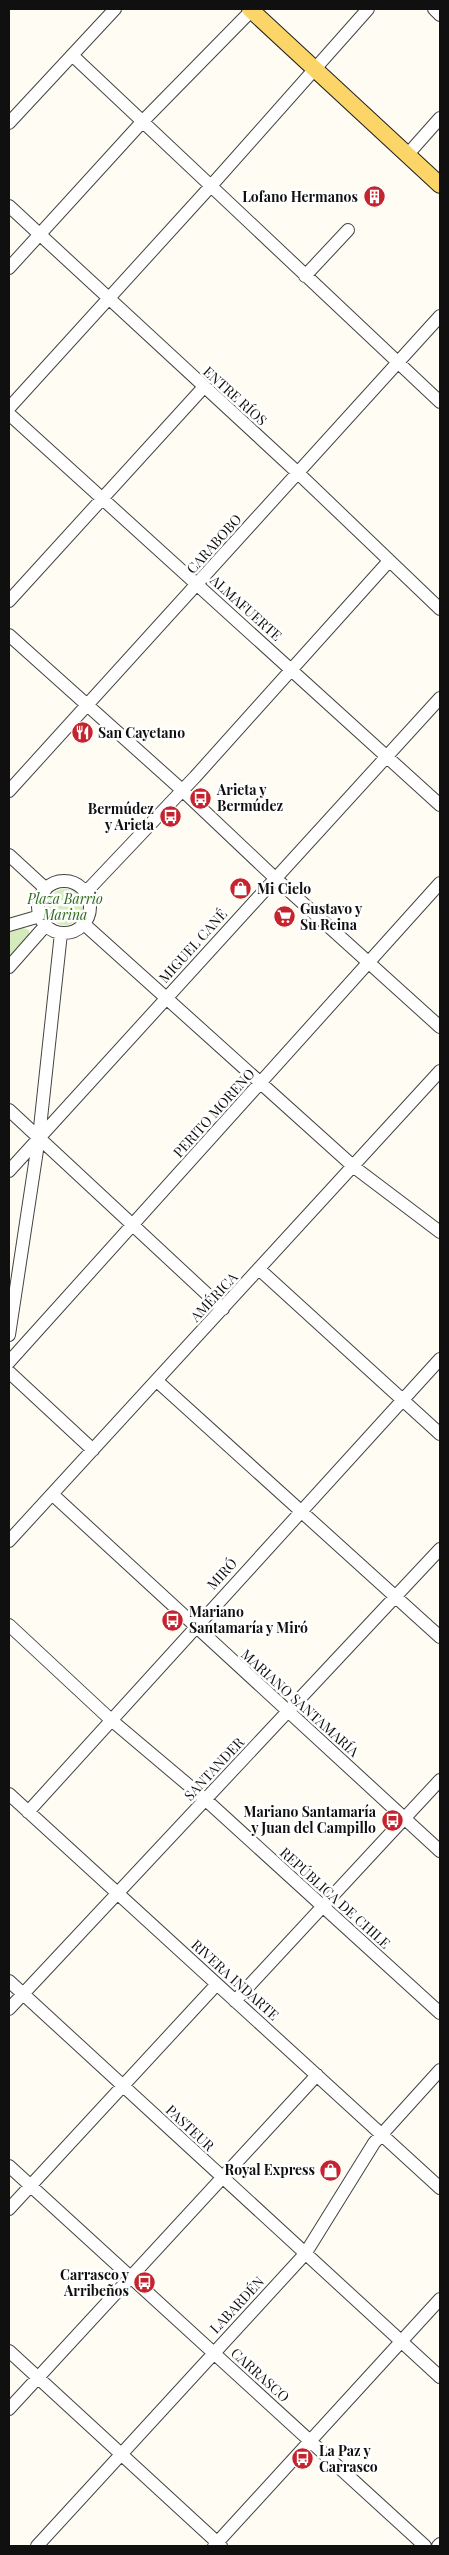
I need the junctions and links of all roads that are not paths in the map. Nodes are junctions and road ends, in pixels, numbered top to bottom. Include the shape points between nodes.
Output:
1 (368, 9) edge
2 (434, 9) edge
3 (251, 10) edge
4 (107, 11) edge
5 (440, 14) edge
6 (72, 55) junction
7 (315, 69) junction
8 (440, 118) edge
9 (143, 121) junction
10 (9, 122) edge
11 (408, 154) junction
12 (440, 185) edge
13 (210, 187) junction
14 (9, 206) edge
15 (348, 230) dead end
16 (39, 234) junction
17 (9, 268) edge
18 (305, 276) junction
19 (109, 298) junction
20 (440, 316) edge
21 (398, 362) junction
22 (204, 388) junction
23 (440, 402) edge
24 (9, 408) edge
25 (9, 414) edge
26 (298, 473) junction
27 (103, 499) junction
28 (389, 561) junction
29 (197, 584) junction
30 (9, 601) edge
31 (440, 609) edge
32 (9, 635) edge
33 (292, 668) junction
34 (440, 698) edge
35 (86, 706) junction
36 (387, 756) junction
37 (182, 790) junction
38 (9, 791) edge
39 (440, 805) edge
40 (9, 855) edge
41 (275, 878) junction
42 (440, 883) edge
43 (46, 889) junction
44 (86, 892) junction
45 (44, 922) junction
46 (84, 924) junction
47 (9, 925) edge
48 (61, 933) junction
49 (369, 963) junction
50 (9, 967) edge
51 (166, 999) junction
52 (440, 1028) edge
53 (440, 1071) edge
54 (260, 1084) junction
55 (9, 1110) edge
56 (39, 1137) junction
57 (354, 1167) junction
58 (9, 1171) edge
59 (133, 1224) junction
60 (440, 1232) edge
61 (260, 1270) junction
62 (223, 1309) junction
63 (9, 1335) edge
64 (440, 1359) edge
65 (9, 1362) edge
66 (9, 1372) edge
67 (157, 1381) junction
68 (402, 1400) junction
69 (440, 1434) edge
70 (93, 1450) junction
71 (52, 1494) junction
72 (301, 1509) junction
73 (9, 1541) edge
74 (440, 1549) edge
75 (396, 1598) junction
76 (9, 1625) edge
77 (194, 1627) junction
78 (440, 1637) edge
79 (288, 1712) junction
80 (110, 1719) junction
81 (440, 1780) edge
82 (10, 1797) edge
83 (206, 1800) junction
84 (28, 1812) junction
85 (404, 1818) junction
86 (440, 1851) edge
87 (117, 1893) junction
88 (322, 1908) junction
89 (9, 1981) edge
90 (217, 1984) junction
91 (23, 1994) junction
92 (235, 2000) junction
93 (9, 2009) edge
94 (440, 2013) edge
95 (440, 2070) edge
96 (317, 2075) junction
97 (123, 2085) junction
98 (382, 2134) junction
99 (9, 2166) edge
100 (221, 2177) junction
101 (30, 2185) junction
102 (440, 2188) edge
103 (9, 2209) edge
104 (305, 2254) junction
105 (130, 2277) junction
106 (440, 2300) edge
107 (402, 2341) junction
108 (9, 2351) edge
109 (213, 2353) junction
110 (38, 2377) junction
111 (440, 2377) edge
112 (9, 2409) edge
113 (310, 2441) junction
114 (121, 2454) junction
115 (218, 2545) edge
116 (36, 2546) edge
117 (424, 2546) edge

1 - 7 street
2 - 5 street
3 - 7 main road
3 - 9 street
4 - 6 street
6 - 9 street
6 - 10 street
7 - 11 main road
7 - 13 street
8 - 11 street
9 - 13 street
9 - 16 street
11 - 12 main road
13 - 18 street
13 - 19 street
14 - 16 street, ENTRE RÍOS
15 - 18 street
16 - 17 street
16 - 19 street, ENTRE RÍOS
18 - 21 street
19 - 22 street, ENTRE RÍOS
19 - 24 street
20 - 21 street, CARABOBO
21 - 23 street
21 - 26 street, CARABOBO
22 - 26 street, ENTRE RÍOS
22 - 27 street
25 - 27 street, ALMAFUERTE
26 - 28 street, ENTRE RÍOS
26 - 29 street, CARABOBO
27 - 29 street, ALMAFUERTE
27 - 30 street
28 - 31 street, ENTRE RÍOS
28 - 33 street
29 - 33 street, ALMAFUERTE
29 - 35 street, CARABOBO
32 - 35 street
33 - 36 street, ALMAFUERTE
33 - 37 street
34 - 36 street, MIGUEL CANÉ
35 - 37 street
35 - 38 street, CARABOBO
36 - 39 street, ALMAFUERTE
36 - 41 street, MIGUEL CANÉ
37 - 41 street
37 - 44 street
40 - 43 street
41 - 49 street
41 - 51 street, MIGUEL CANÉ
42 - 49 street, PERITO MORENO
43 - 44 street via 63,881 72,882
43 - 45 street via 40,900
44 - 46 street via 90,910
45 - 47 street
45 - 48 street
45 - 50 street
46 - 48 street via 74,931
46 - 51 street
48 - 56 street
49 - 52 street
49 - 54 street, PERITO MORENO
51 - 54 street
51 - 56 street, MIGUEL CANÉ
53 - 57 street, AMÉRICA
54 - 57 street
54 - 59 street, PERITO MORENO
55 - 56 street
56 - 58 street, MIGUEL CANÉ
56 - 59 street
56 - 63 street
57 - 60 street
57 - 61 street, AMÉRICA
59 - 62 street
59 - 65 street, PERITO MORENO
61 - 62 street, AMÉRICA
61 - 68 street
62 - 67 street, AMÉRICA
64 - 68 street, MIRÓ
66 - 70 street
67 - 70 street, AMÉRICA
67 - 72 street
68 - 69 street
68 - 72 street, MIRÓ
70 - 71 street, AMÉRICA
71 - 73 street, AMÉRICA
71 - 77 street, MARIANO SANTAMARÍA
72 - 75 street
72 - 77 street, MIRÓ
74 - 75 street, SANTANDER
75 - 78 street
75 - 79 street, SANTANDER
76 - 80 street, REPÚBLICA DE CHILE
77 - 79 street, MARIANO SANTAMARÍA
77 - 80 street, MIRÓ
79 - 83 street, SANTANDER
79 - 85 street, MARIANO SANTAMARÍA
80 - 83 street, REPÚBLICA DE CHILE
80 - 84 street, MIRÓ
81 - 85 street
82 - 84 street, RIVERA INDARTE
83 - 87 street, SANTANDER
83 - 88 street, REPÚBLICA DE CHILE
84 - 87 street, RIVERA INDARTE
85 - 86 street, MARIANO SANTAMARÍA
85 - 88 street
87 - 90 street, RIVERA INDARTE
87 - 91 street, SANTANDER
88 - 92 street
88 - 94 street, REPÚBLICA DE CHILE
89 - 91 street, PASTEUR
90 - 92 street, RIVERA INDARTE
90 - 97 street
91 - 93 street, SANTANDER
91 - 97 street, PASTEUR
92 - 96 street, RIVERA INDARTE
95 - 98 street, LABARDÉN
96 - 98 street, RIVERA INDARTE
96 - 100 street
97 - 100 street, PASTEUR
97 - 101 street
98 - 102 street, RIVERA INDARTE
98 - 104 street, LABARDÉN
99 - 101 street, CARRASCO
100 - 104 street, PASTEUR
100 - 105 street
101 - 103 street
101 - 105 street, CARRASCO
104 - 107 street, PASTEUR
104 - 109 street, LABARDÉN
105 - 109 street, CARRASCO
105 - 110 street
106 - 107 street
107 - 111 street, PASTEUR
107 - 113 street
108 - 110 street
109 - 113 street, CARRASCO
109 - 114 street, LABARDÉN
110 - 112 street
110 - 114 street
113 - 115 street
113 - 117 street, CARRASCO
114 - 115 street
114 - 116 street, LABARDÉN

